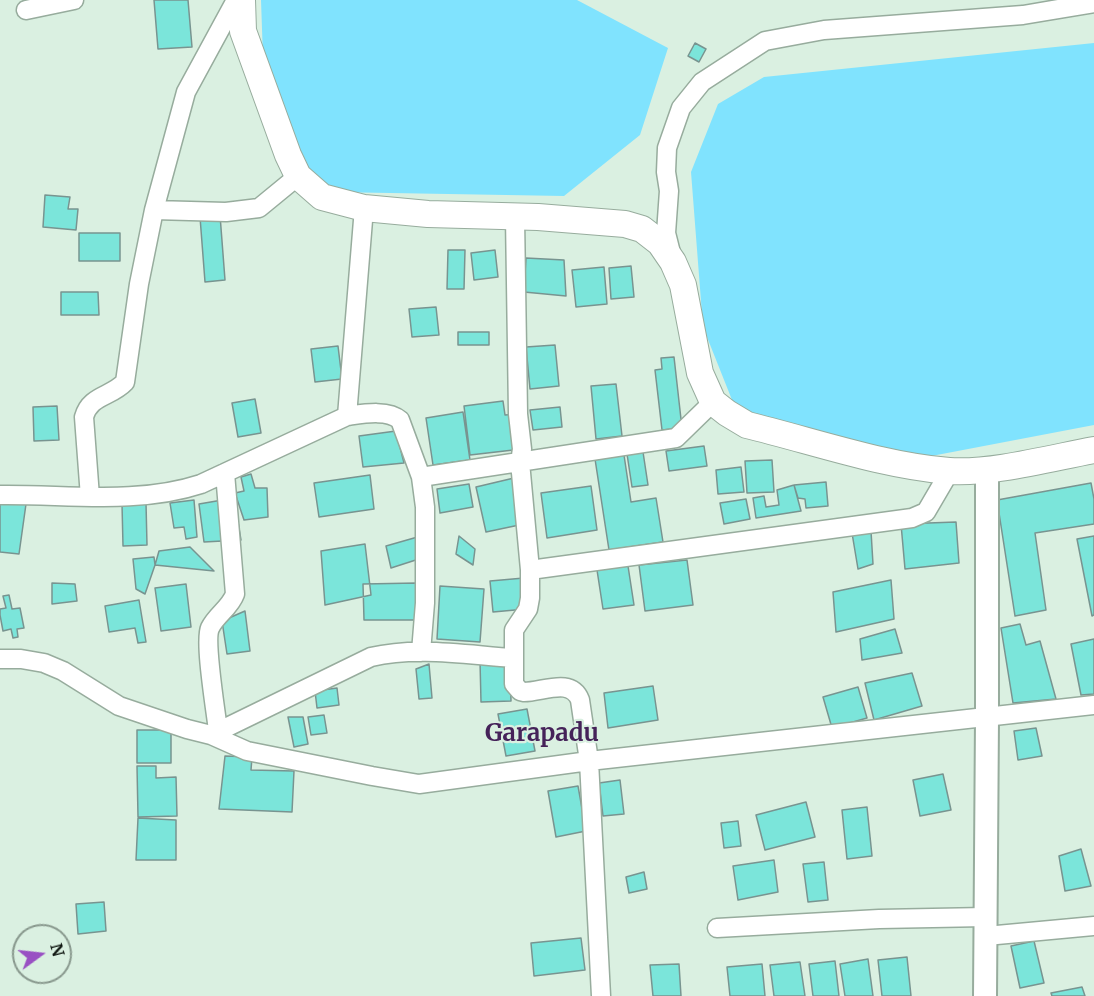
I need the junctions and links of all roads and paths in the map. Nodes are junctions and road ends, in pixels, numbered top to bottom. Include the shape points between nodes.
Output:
1 (74, 0) edge
2 (236, 0) edge
3 (242, 0) edge
4 (1094, 3) edge
5 (26, 10) dead end
6 (298, 176) junction
7 (364, 208) junction
8 (154, 210) junction
9 (514, 217) junction
10 (673, 262) junction
11 (712, 402) junction
12 (347, 416) junction
13 (1094, 450) edge
14 (520, 462) junction
15 (987, 469) junction
16 (950, 471) junction
17 (225, 473) junction
18 (421, 477) junction
19 (0, 495) edge
20 (90, 497) junction
21 (530, 570) junction
22 (421, 652) junction
23 (514, 658) junction
24 (0, 659) edge
25 (1094, 705) edge
26 (987, 718) junction
27 (214, 733) junction
28 (589, 760) junction
29 (986, 926) junction
30 (1094, 926) edge
31 (717, 928) dead end
32 (601, 996) edge
33 (985, 996) edge

1 - 5 street
2 - 8 street via 186,92
3 - 6 main road via 243,32
4 - 10 street via 1023,15 824,30 765,41 702,82 681,108 667,148 666,233
6 - 7 main road via 322,197
6 - 8 street via 259,208 226,212
7 - 9 main road
7 - 12 street
8 - 20 street via 125,382 90,404 84,417
9 - 10 main road via 625,224 642,229 660,243
9 - 14 street
10 - 11 main road via 694,330 700,373
11 - 14 street via 676,438
11 - 16 main road via 747,425 908,465
12 - 17 street
12 - 18 street via 395,416 400,420
13 - 15 main road
14 - 18 street
14 - 21 street
15 - 16 main road
15 - 26 street
16 - 21 street via 926,512 912,518
17 - 20 street via 177,492
17 - 27 street via 235,594 214,621 208,637
18 - 22 street via 425,507
19 - 20 street
21 - 23 street via 530,598 528,609 514,630
22 - 23 street
22 - 27 street via 371,657
23 - 28 street via 514,684 520,691 566,687 577,693
24 - 27 street via 44,663 119,706 188,729
25 - 26 street
26 - 28 street
26 - 29 street
27 - 28 street via 247,751 274,758 419,784
28 - 32 street
29 - 30 street
29 - 31 street via 879,919
29 - 33 street

